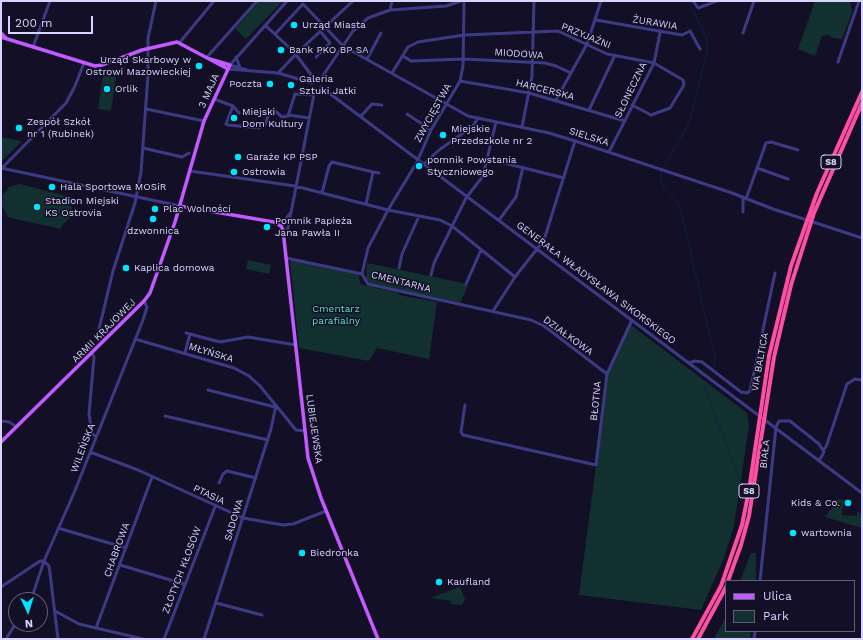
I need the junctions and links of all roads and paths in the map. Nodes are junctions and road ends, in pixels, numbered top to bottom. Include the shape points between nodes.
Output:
1 (50, 1) edge
2 (156, 1) edge
3 (214, 1) edge
4 (257, 1) edge
5 (288, 1) edge
6 (353, 1) edge
7 (392, 1) edge
8 (534, 1) edge
9 (601, 1) edge
10 (692, 1) edge
11 (717, 1) edge
12 (754, 1) edge
13 (859, 1) edge
14 (463, 2) edge
15 (390, 10) junction
16 (596, 20) junction
17 (265, 25) junction
18 (324, 28) junction
19 (320, 31) junction
20 (534, 31) junction
21 (660, 32) junction
22 (1, 33) edge
23 (743, 33) dead end
24 (275, 34) junction
25 (382, 34) dead end
26 (464, 35) junction
27 (1, 37) edge
28 (8, 40) junction
29 (180, 42) junction
30 (587, 44) junction
31 (343, 46) junction
32 (33, 47) junction
33 (149, 48) junction
34 (700, 49) dead end
35 (296, 54) junction
36 (615, 55) junction
37 (236, 56) junction
38 (316, 56) dead end
39 (402, 56) junction
40 (208, 58) junction
41 (367, 59) junction
42 (464, 59) junction
43 (533, 62) junction
44 (838, 62) dead end
45 (84, 63) junction
46 (654, 63) junction
47 (230, 64) junction
48 (240, 68) junction
49 (228, 69) junction
50 (247, 70) junction
51 (392, 73) junction
52 (571, 73) junction
53 (278, 74) junction
54 (315, 80) junction
55 (320, 80) junction
56 (460, 81) junction
57 (312, 83) junction
58 (321, 87) junction
59 (315, 89) junction
60 (862, 92) edge
61 (529, 93) junction
62 (313, 95) junction
63 (214, 99) junction
64 (556, 100) junction
65 (862, 103) edge
66 (447, 104) junction
67 (382, 105) dead end
68 (632, 105) junction
69 (233, 106) junction
70 (146, 109) junction
71 (589, 110) junction
72 (239, 113) dead end
73 (407, 114) dead end
74 (288, 115) junction
75 (361, 116) junction
76 (309, 118) junction
77 (478, 118) junction
78 (204, 121) junction
79 (624, 121) junction
80 (496, 122) junction
81 (522, 127) junction
82 (431, 130) junction
83 (575, 141) junction
84 (143, 148) junction
85 (798, 150) dead end
86 (609, 152) junction
87 (189, 153) dead end
88 (418, 158) junction
89 (488, 159) junction
90 (425, 163) junction
91 (523, 167) junction
92 (757, 168) junction
93 (1, 169) edge
94 (190, 171) junction
95 (372, 172) junction
96 (379, 173) dead end
97 (564, 178) junction
98 (788, 178) dead end
99 (295, 186) junction
100 (322, 192) junction
101 (468, 196) junction
102 (137, 197) junction
103 (744, 198) junction
104 (366, 204) junction
105 (180, 206) junction
106 (388, 210) junction
107 (743, 212) dead end
108 (290, 213) junction
109 (419, 216) junction
110 (499, 220) junction
111 (289, 223) junction
112 (281, 226) junction
113 (452, 226) junction
114 (284, 234) junction
115 (862, 238) edge
116 (538, 249) junction
117 (482, 250) junction
118 (286, 258) junction
119 (399, 268) dead end
120 (775, 273) dead end
121 (362, 274) junction
122 (431, 275) dead end
123 (516, 277) junction
124 (466, 284) dead end
125 (144, 301) junction
126 (493, 311) junction
127 (632, 320) junction
128 (106, 339) junction
129 (135, 339) junction
130 (296, 345) junction
131 (92, 353) junction
132 (185, 354) junction
133 (689, 363) junction
134 (607, 374) junction
135 (862, 380) edge
136 (208, 390) dead end
137 (465, 405) dead end
138 (275, 406) junction
139 (165, 416) dead end
140 (1, 421) edge
141 (16, 427) junction
142 (305, 432) junction
143 (96, 437) junction
144 (268, 440) junction
145 (1, 442) edge
146 (824, 449) junction
147 (90, 452) junction
148 (819, 461) junction
149 (152, 477) junction
150 (256, 478) junction
151 (219, 483) dead end
152 (862, 493) edge
153 (215, 507) junction
154 (326, 512) junction
155 (243, 518) junction
156 (58, 528) junction
157 (126, 548) junction
158 (44, 561) junction
159 (120, 565) junction
160 (728, 580) edge
161 (760, 580) edge
162 (184, 584) junction
163 (1, 587) edge
164 (725, 589) edge
165 (34, 592) edge
166 (216, 603) junction
167 (56, 610) junction
168 (262, 615) dead end
169 (96, 628) junction
170 (58, 639) edge
171 (143, 639) edge
172 (164, 639) edge
173 (204, 639) edge
174 (378, 639) edge
175 (692, 639) edge
176 (698, 639) edge

1 - 32 street
2 - 33 street via 148,38
3 - 29 street
4 - 40 street
5 - 17 street, 3 MAJA
6 - 18 street
7 - 15 street
8 - 20 street
9 - 16 street
10 - 11 street via 697,7
12 - 23 street
13 - 44 street
14 - 15 street via 446,6
14 - 26 street, ZWYCIĘSTWA
15 - 31 street via 362,22
16 - 21 street, ŻURAWIA
16 - 30 street
17 - 24 street
17 - 37 street, 3 MAJA
18 - 19 street
18 - 24 street, SIELSKA via 303,4
18 - 31 street, SIELSKA
19 - 35 street
19 - 38 street via 330,43
20 - 26 street, PRZYJAŹNI
20 - 30 street, PRZYJAŹNI via 558,31
20 - 43 street
21 - 34 street, ŻURAWIA via 682,35 690,31
21 - 46 street, SŁONECZNA
22 - 28 main road
24 - 35 street
25 - 41 street
26 - 39 street, PRZYJAŹNI via 446,36 413,44
26 - 42 street, ZWYCIĘSTWA
27 - 28 main road
28 - 32 main road
29 - 33 main road via 169,42
29 - 40 main road
30 - 36 street, PRZYJAŹNI
30 - 52 street
31 - 41 street, SIELSKA
31 - 55 street
32 - 45 main road
33 - 45 main road via 102,65
33 - 70 street
35 - 53 street
35 - 54 street
36 - 46 street, PRZYJAŹNI
36 - 71 street
37 - 47 street, 3 MAJA
37 - 48 street
39 - 42 street, MIODOWA via 411,61
39 - 51 street, PRZYJAŹNI
40 - 47 main road
40 - 49 main road
41 - 51 street, SIELSKA
42 - 43 street, MIODOWA
42 - 56 street, ZWYCIĘSTWA
43 - 52 street, MIODOWA via 556,66
43 - 61 street
45 - 93 street via 66,103
46 - 68 street, SŁONECZNA
46 - 68 street, PRZYJAŹNI via 683,80 684,85 670,108 651,115
47 - 48 street
47 - 49 main road, 3 MAJA
48 - 50 street
49 - 50 street
49 - 63 main road, 3 MAJA
50 - 53 street
51 - 66 street, SIELSKA
52 - 64 street
53 - 57 street
54 - 55 street
54 - 57 street
55 - 58 street
56 - 61 street, HARCERSKA
56 - 66 street, ZWYCIĘSTWA
57 - 59 street
58 - 59 street
58 - 75 street, GENERAŁA WŁADYSŁAWA SIKORSKIEGO
59 - 62 street, LUBIEJEWSKA
60 - 175 highway, VIA BALTICA / S8 via 817,193 791,266 769,356 742,525 721,586
61 - 64 street, HARCERSKA
61 - 81 street
62 - 74 street via 295,94
62 - 76 street, LUBIEJEWSKA
63 - 69 street
63 - 78 main road, 3 MAJA
64 - 71 street, HARCERSKA
65 - 160 highway, VIA BALTICA / S8 via 814,213 789,289 770,375 751,506
66 - 77 street, SIELSKA
66 - 82 street, ZWYCIĘSTWA
67 - 75 street via 372,104
68 - 79 street, SŁONECZNA
69 - 72 street
69 - 74 street via 226,124 232,126 262,128 272,110 282,117
70 - 78 street
70 - 84 street
71 - 79 street, HARCERSKA
73 - 82 street
74 - 76 street
75 - 88 street, GENERAŁA WŁADYSŁAWA SIKORSKIEGO
76 - 99 street, LUBIEJEWSKA
77 - 80 street, SIELSKA
77 - 90 street via 473,126
78 - 94 main road, 3 MAJA
79 - 86 street, SŁONECZNA
80 - 81 street, SIELSKA
80 - 89 street
81 - 83 street, SIELSKA
82 - 88 street, ZWYCIĘSTWA
83 - 86 street, SIELSKA
83 - 97 street
84 - 87 street via 182,157
84 - 102 street
85 - 92 street via 767,142
86 - 103 street, SIELSKA
88 - 90 street, GENERAŁA WŁADYSŁAWA SIKORSKIEGO
88 - 106 street, ZWYCIĘSTWA
89 - 91 street
89 - 101 street via 483,176
90 - 101 street, GENERAŁA WŁADYSŁAWA SIKORSKIEGO
91 - 97 street
91 - 110 street via 516,197
92 - 98 street
92 - 103 street
93 - 102 street
94 - 99 street
94 - 105 main road, 3 MAJA
95 - 96 street
95 - 100 street via 332,162
95 - 104 street
97 - 116 street via 544,240
99 - 100 street
99 - 108 street, LUBIEJEWSKA
100 - 104 street
101 - 110 street, GENERAŁA WŁADYSŁAWA SIKORSKIEGO
101 - 113 street
102 - 105 street
102 - 128 street via 112,271 99,328
103 - 107 street
103 - 115 street, SIELSKA
104 - 106 street
105 - 112 main road via 274,222
105 - 125 main road, ARMII KRAJOWEJ via 156,280
106 - 109 street
106 - 121 street, ZWYCIĘSTWA via 368,248
108 - 111 street, LUBIEJEWSKA
108 - 112 street, LUBIEJEWSKA
109 - 113 street via 440,220
109 - 119 street via 402,254
110 - 116 street, GENERAŁA WŁADYSŁAWA SIKORSKIEGO
111 - 112 street
111 - 114 street, LUBIEJEWSKA
112 - 114 main road, LUBIEJEWSKA
113 - 117 street
113 - 122 street
114 - 118 main road, LUBIEJEWSKA
116 - 123 street
116 - 127 street, GENERAŁA WŁADYSŁAWA SIKORSKIEGO
117 - 123 street
117 - 124 street
118 - 121 street, CMENTARNA
118 - 130 main road, LUBIEJEWSKA
120 - 133 street via 750,391 742,392 702,362
121 - 126 street, CMENTARNA via 368,284
123 - 126 street
125 - 128 main road, ARMII KRAJOWEJ
125 - 129 street, WILEŃSKA via 146,309
126 - 134 street, DZIAŁKOWA via 531,320 544,326
127 - 133 street, GENERAŁA WŁADYSŁAWA SIKORSKIEGO
127 - 134 street, BŁOTNA
128 - 131 main road, ARMII KRAJOWEJ
129 - 132 street, MŁYŃSKA
129 - 143 street, WILEŃSKA
130 - 132 street via 248,337 220,342 188,334
130 - 142 main road, LUBIEJEWSKA
131 - 141 main road, ARMII KRAJOWEJ
131 - 143 street via 94,357 89,414 92,433
132 - 138 street, MŁYŃSKA via 234,368 249,376
133 - 148 street, GENERAŁA WŁADYSŁAWA SIKORSKIEGO
134 - 137 street, BŁOTNA via 596,465 463,435 461,432
135 - 146 street via 855,379 847,384
136 - 138 street
138 - 142 street, MŁYŃSKA via 296,430
138 - 144 street, SADOWA
139 - 144 street
140 - 141 street via 9,422
141 - 145 main road, ARMII KRAJOWEJ
142 - 154 main road, LUBIEJEWSKA via 312,470
143 - 147 street, WILEŃSKA
144 - 150 street, SADOWA
146 - 148 street
146 - 161 street, BIAŁA via 790,421 782,420 777,423
147 - 149 street, PTASIA
147 - 156 street, WILEŃSKA
148 - 152 street, GENERAŁA WŁADYSŁAWA SIKORSKIEGO
149 - 153 street, PTASIA
149 - 157 street, CHABROWA
150 - 151 street via 227,471
150 - 155 street, SADOWA
153 - 155 street, PTASIA
153 - 162 street, ZŁOTYCH KŁOSÓW
154 - 155 street, PTASIA via 283,525
154 - 174 main road, LUBIEJEWSKA
155 - 166 street, SADOWA
156 - 157 street
156 - 158 street, WILEŃSKA
157 - 159 street, CHABROWA
158 - 163 street via 40,561
158 - 165 street, WILEŃSKA
158 - 167 street via 49,566
159 - 162 street
159 - 169 street, CHABROWA
162 - 172 street, ZŁOTYCH KŁOSÓW
164 - 176 highway
166 - 168 street
166 - 173 street, SADOWA
167 - 169 street via 79,624
167 - 170 street
169 - 171 street

